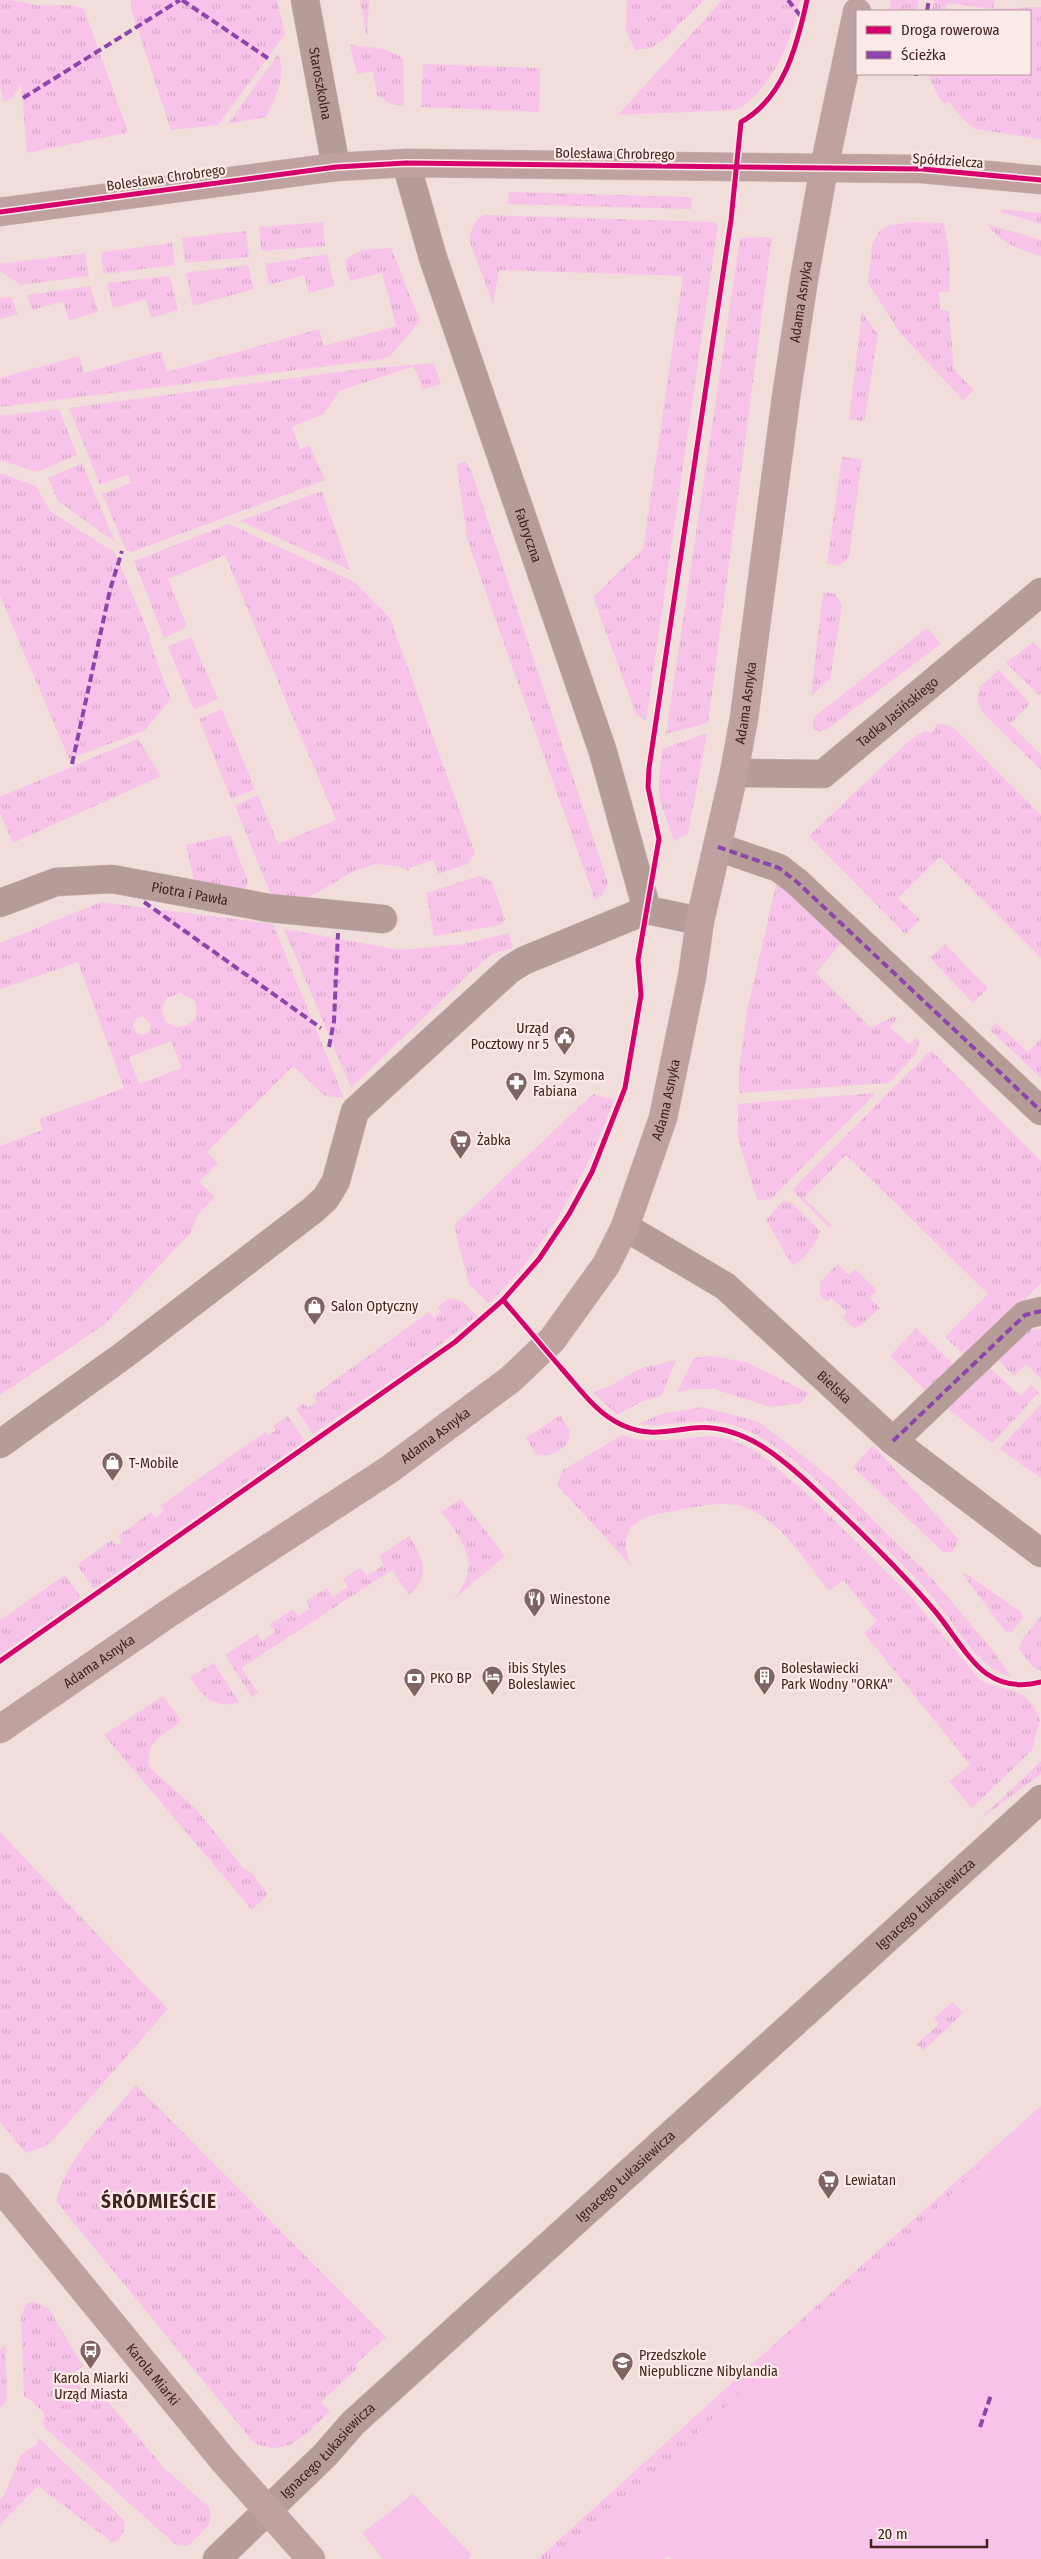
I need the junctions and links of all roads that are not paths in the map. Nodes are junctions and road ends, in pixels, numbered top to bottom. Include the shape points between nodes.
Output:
1 (305, 0) edge
2 (856, 17) edge
3 (406, 164) junction
4 (336, 167) junction
5 (824, 168) junction
6 (1041, 180) edge
7 (0, 212) edge
8 (1041, 592) edge
9 (734, 773) junction
10 (718, 847) junction
11 (0, 903) edge
12 (646, 910) junction
13 (383, 919) dead end
14 (700, 921) junction
15 (1041, 1111) edge
16 (625, 1227) junction
17 (1041, 1311) edge
18 (893, 1441) junction
19 (0, 1444) edge
20 (1041, 1553) edge
21 (0, 1729) edge
22 (1041, 1799) edge
23 (0, 2187) edge
24 (266, 2510) junction
25 (217, 2559) edge
26 (311, 2559) edge

1 - 4 street, Staroszkolna
2 - 5 street, Adama Asnyka
3 - 4 street, Bolesława Chrobrego
3 - 5 street, Bolesława Chrobrego
3 - 12 street, Fabryczna via 433,258 603,752
4 - 7 street, Bolesława Chrobrego
5 - 6 street, Spółdzielcza via 922,169
5 - 9 street, Adama Asnyka via 786,397
8 - 9 street, Tadka Jasińskiego via 823,774
9 - 10 street, Adama Asnyka
10 - 14 street, Adama Asnyka
10 - 15 street via 779,868 797,882
11 - 13 street, Piotra i Pawła via 56,882 112,879 269,908
12 - 14 street
12 - 19 street via 523,961 509,970 355,1111 336,1181 326,1198 124,1355
14 - 16 street, Adama Asnyka via 664,1118
16 - 18 street, Bielska via 724,1286
16 - 21 street, Adama Asnyka via 606,1265 552,1340 511,1379 390,1468
17 - 18 street via 1025,1315
18 - 20 street, Bielska
22 - 24 street, Ignacego Łukasiewicza via 353,2423 325,2455
23 - 24 street, Karola Miarki
24 - 25 street, Ignacego Łukasiewicza
24 - 26 street, Karola Miarki

